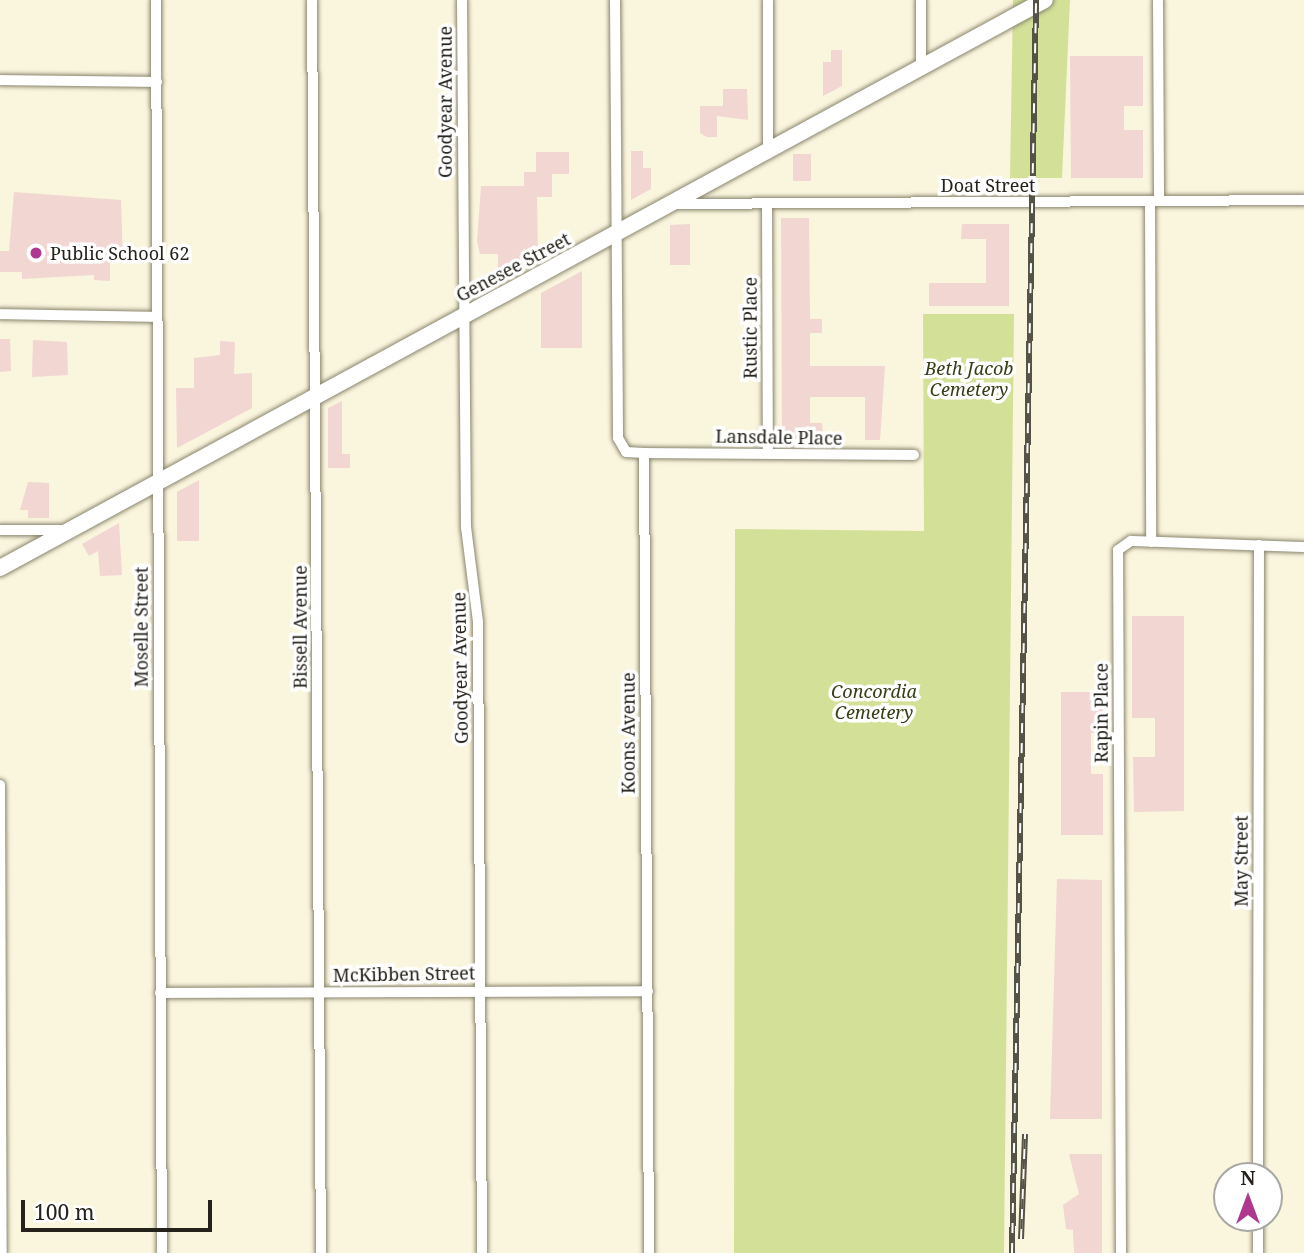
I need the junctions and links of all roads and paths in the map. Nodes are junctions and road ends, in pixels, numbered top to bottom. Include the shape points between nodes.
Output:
1 (156, 0) edge
2 (312, 0) edge
3 (461, 0) edge
4 (615, 0) edge
5 (768, 0) edge
6 (921, 0) edge
7 (1045, 0) edge
8 (1158, 0) edge
9 (920, 68) junction
10 (0, 80) edge
11 (157, 82) junction
12 (768, 152) junction
13 (1304, 200) edge
14 (1155, 201) junction
15 (767, 203) junction
16 (671, 204) junction
17 (617, 232) junction
18 (0, 314) edge
19 (464, 316) junction
20 (157, 317) junction
21 (317, 396) junction
22 (768, 452) junction
23 (644, 453) junction
24 (914, 455) dead end
25 (158, 481) junction
26 (0, 530) edge
27 (70, 530) junction
28 (1151, 542) junction
29 (1259, 545) junction
30 (1304, 547) edge
31 (0, 568) edge
32 (0, 785) edge
33 (648, 990) junction
34 (481, 991) junction
35 (319, 992) junction
36 (160, 993) junction
37 (1258, 1162) edge
38 (1258, 1232) edge
39 (2, 1253) edge
40 (162, 1253) edge
41 (321, 1253) edge
42 (482, 1253) edge
43 (649, 1253) edge
44 (1121, 1253) edge
45 (1258, 1253) edge

1 - 11 street, Moselle Street
2 - 21 street, Bissell Avenue
3 - 19 street, Goodyear Avenue
4 - 17 street
5 - 12 street
6 - 9 street
7 - 9 main road, Genesee Street
8 - 14 street
9 - 12 main road, Genesee Street
10 - 11 street
11 - 20 street, Moselle Street
12 - 16 main road, Genesee Street
13 - 14 street, Doat Street
14 - 15 street, Doat Street
14 - 28 street
15 - 16 street, Doat Street
15 - 22 street, Rustic Place
16 - 17 main road, Genesee Street
17 - 19 main road, Genesee Street
17 - 23 street via 618,438 626,452
18 - 20 street
19 - 21 main road, Genesee Street
19 - 34 street, Goodyear Avenue via 466,531 478,622
20 - 25 street, Moselle Street
21 - 25 main road, Genesee Street
21 - 35 street, Bissell Avenue
22 - 23 street, Lansdale Place
22 - 24 street, Lansdale Place
23 - 33 street, Koons Avenue
25 - 27 main road, Genesee Street
25 - 36 street, Moselle Street
26 - 27 street
27 - 31 main road, Genesee Street
28 - 29 street
28 - 44 street, Rapin Place via 1126,542 1117,556
29 - 30 street
29 - 37 street, May Street
32 - 39 street
33 - 34 street, McKibben Street
33 - 43 street, Koons Avenue
34 - 35 street, McKibben Street
34 - 42 street, Goodyear Avenue
35 - 36 street, McKibben Street
35 - 41 street, Bissell Avenue
36 - 40 street, Moselle Street
38 - 45 street

